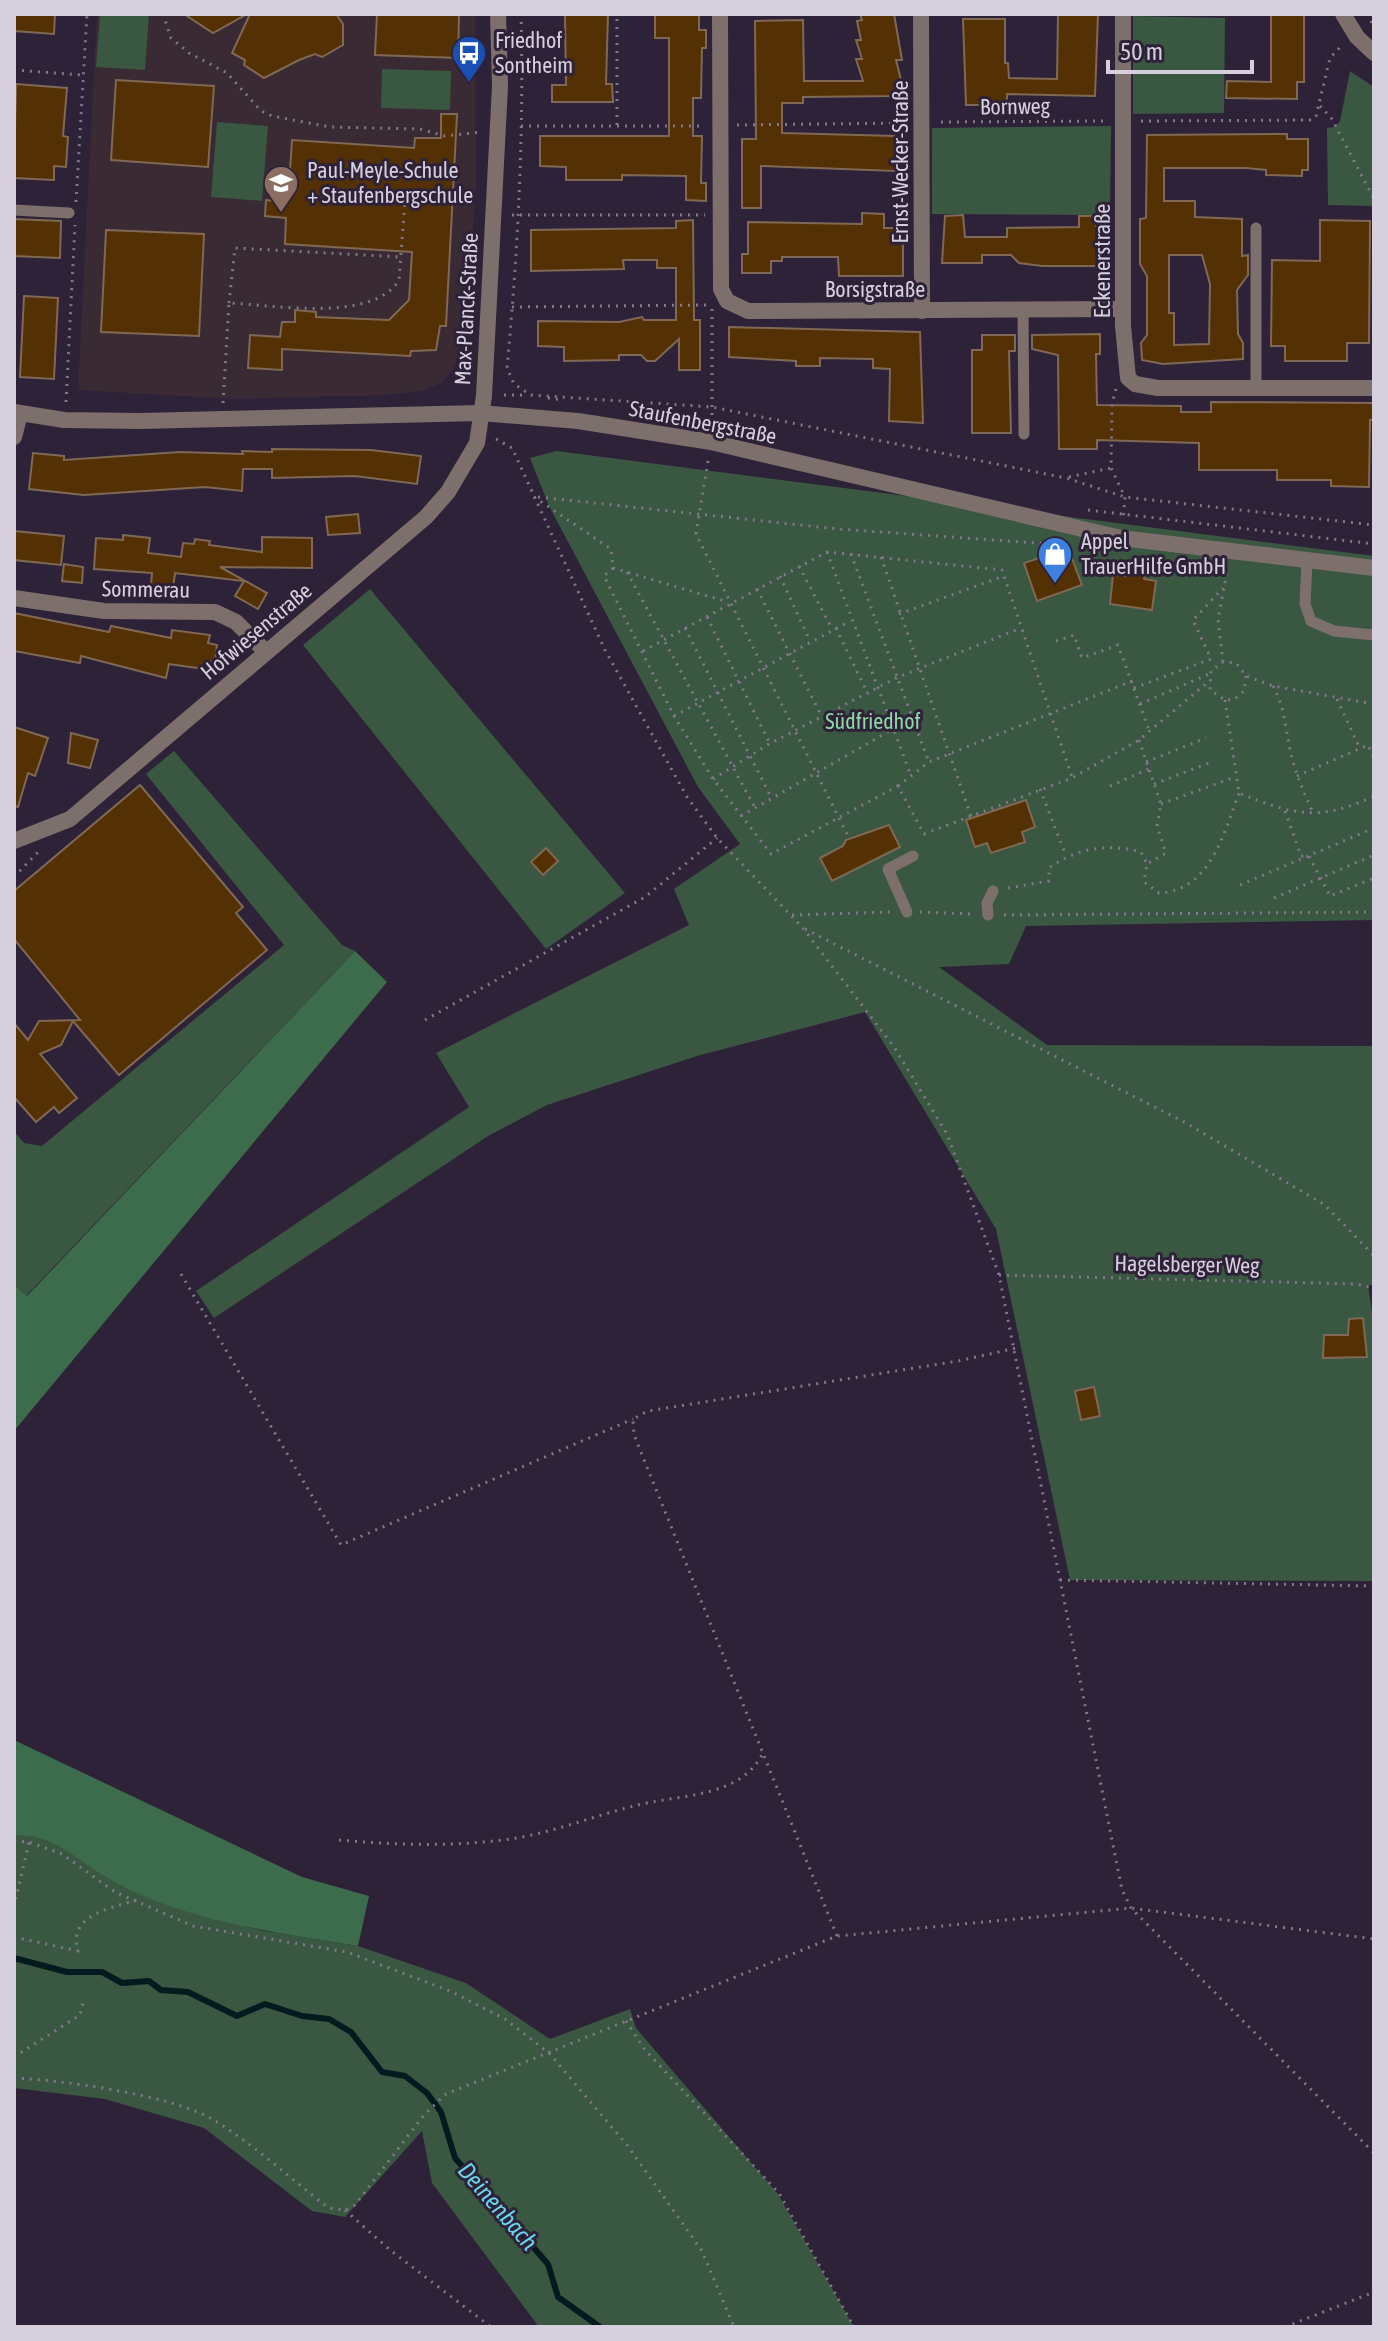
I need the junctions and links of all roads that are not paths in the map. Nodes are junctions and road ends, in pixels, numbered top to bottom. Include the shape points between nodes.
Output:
1 (498, 14) edge
2 (720, 14) edge
3 (921, 14) edge
4 (1123, 14) edge
5 (1343, 14) edge
6 (1374, 53) edge
7 (14, 210) edge
8 (69, 213) dead end
9 (1256, 228) dead end
10 (1123, 309) junction
11 (1023, 310) junction
12 (922, 311) junction
13 (1256, 388) junction
14 (1374, 388) edge
15 (17, 413) edge
16 (481, 413) junction
17 (1024, 434) dead end
18 (14, 437) edge
19 (1307, 561) junction
20 (1374, 568) edge
21 (14, 598) edge
22 (1374, 635) edge
23 (265, 651) junction
24 (14, 841) edge
25 (913, 856) dead end
26 (993, 891) road end
27 (907, 912) dead end
28 (988, 915) dead end

1 - 16 street, Max-Planck-Straße
2 - 12 street, Borsigstraße via 721,304 748,311
3 - 12 street, Ernst-Wecker-Straße
4 - 10 street, Eckenerstraße
5 - 6 street
7 - 8 lane
9 - 13 lane
10 - 11 street, Borsigstraße
10 - 13 street, Eckenerstraße via 1128,378 1150,387
11 - 12 street, Borsigstraße
11 - 17 lane
13 - 14 street
15 - 16 street, Staufenbergstraße via 64,420 222,420
15 - 18 street
16 - 19 street, Staufenbergstraße via 578,421 711,442 1121,538
16 - 23 street, Hofwiesenstraße via 477,443 426,517
19 - 20 street, Staufenbergstraße
19 - 22 lane via 1305,604 1311,621 1334,631
21 - 23 street, Sommerau via 104,611 215,612 236,622
23 - 24 street, Hofwiesenstraße via 70,819
25 - 27 lane via 888,869
26 - 28 lane

